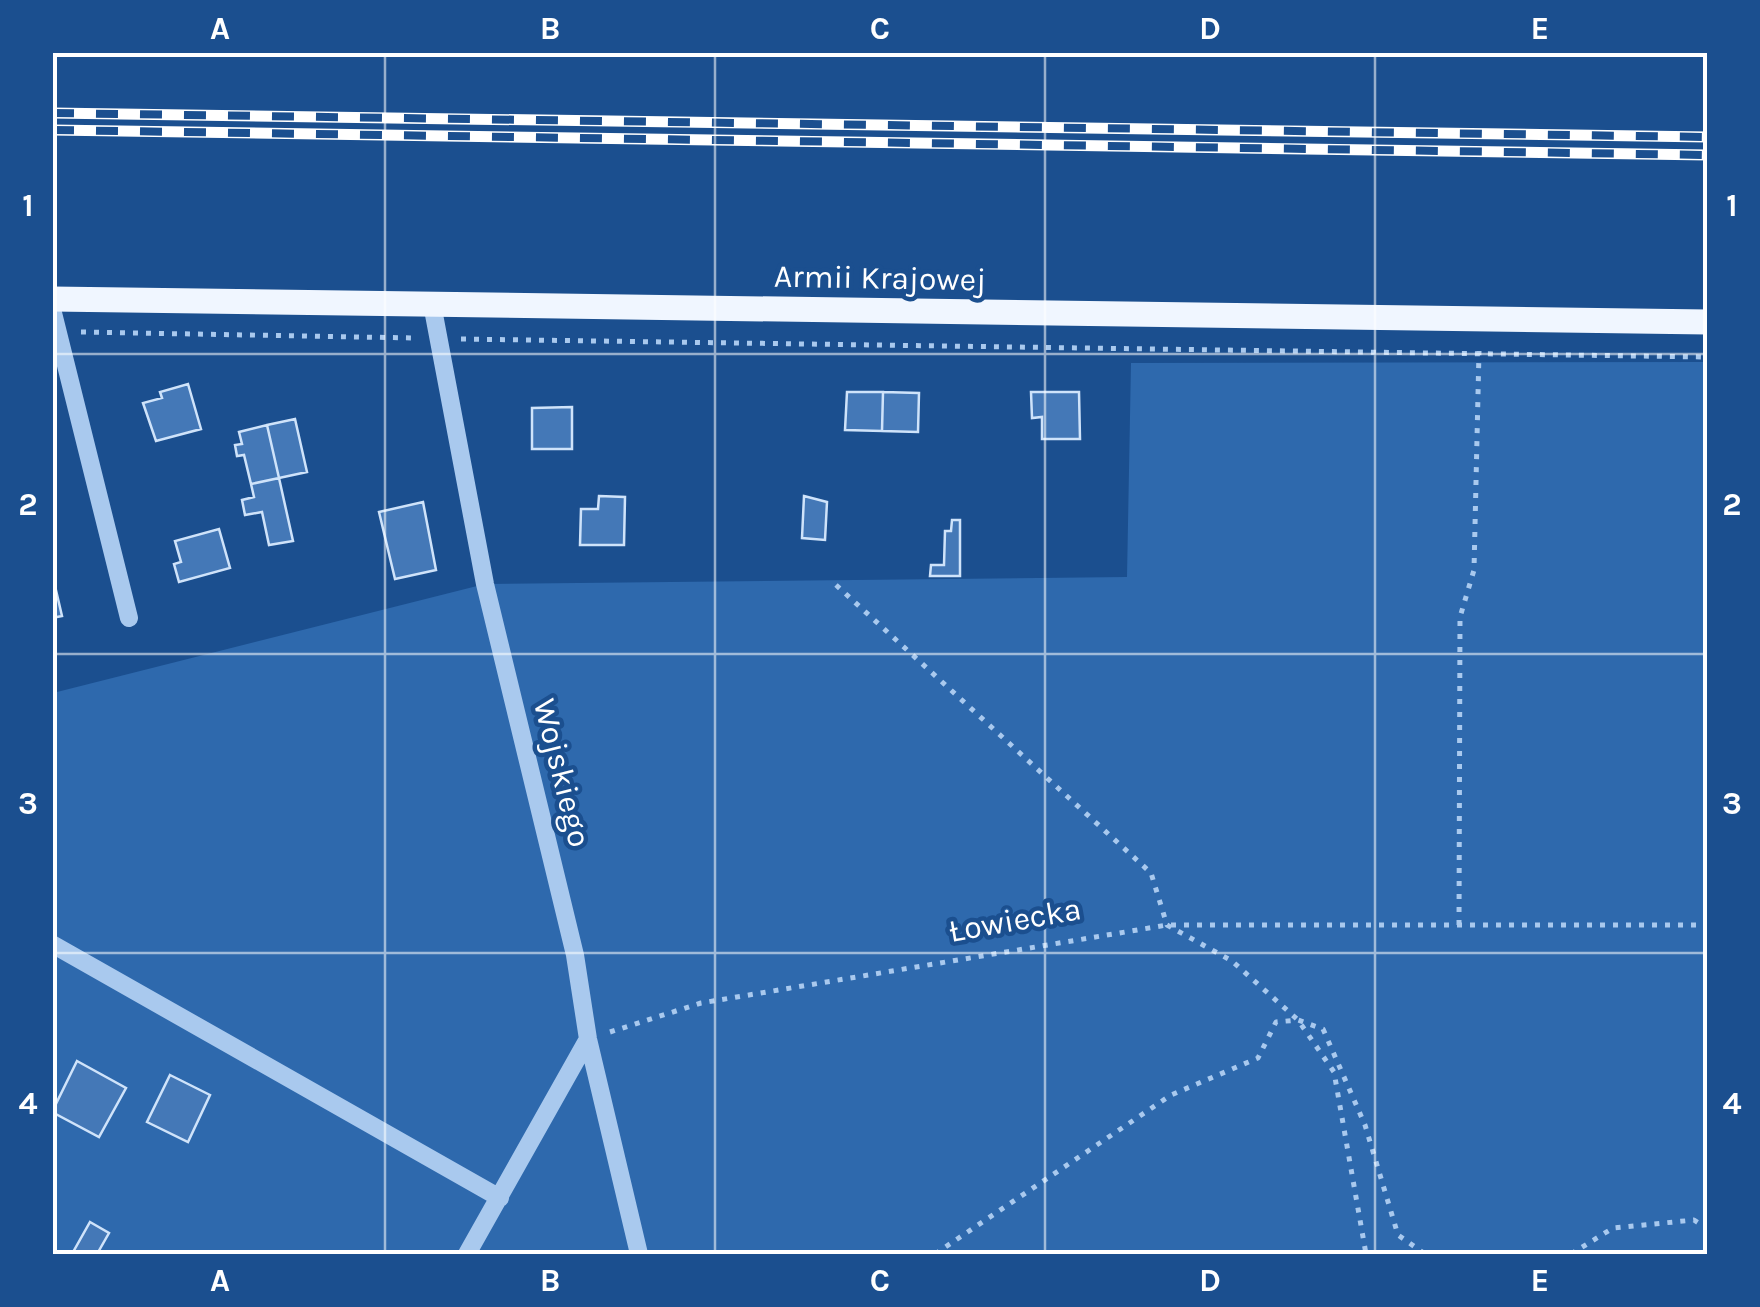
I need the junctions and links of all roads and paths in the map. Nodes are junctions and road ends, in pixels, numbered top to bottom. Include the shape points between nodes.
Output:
1 (52, 298) edge
2 (432, 304) junction
3 (52, 308) edge
4 (1482, 319) junction
5 (1708, 322) edge
6 (57, 332) junction
7 (438, 338) junction
8 (1478, 354) junction
9 (1708, 357) edge
10 (836, 586) dead end
11 (129, 618) dead end
12 (1167, 924) junction
13 (1459, 925) junction
14 (1708, 925) edge
15 (52, 944) edge
16 (1298, 1020) junction
17 (588, 1040) junction
18 (500, 1198) junction
19 (1708, 1228) edge
20 (467, 1254) edge
21 (639, 1254) edge
22 (936, 1254) edge
23 (1366, 1254) edge
24 (1425, 1254) edge
25 (1571, 1254) edge

1 - 2 main road, Armii Krajowej
2 - 4 main road, Armii Krajowej
2 - 7 street, Wojskiego
3 - 6 street
4 - 5 main road, Armii Krajowej
4 - 8 path
6 - 7 path
6 - 11 street
7 - 8 path
7 - 17 street, Wojskiego via 485,584 575,955
8 - 9 path
8 - 13 path via 1474,570 1460,617
10 - 12 path via 1152,873
12 - 13 path, Łowiecka
12 - 16 path via 1232,961
12 - 17 path, Łowiecka via 702,1003
13 - 14 path, Łowiecka
15 - 18 street
16 - 22 path via 1276,1022 1258,1058 1171,1095
16 - 23 path via 1334,1072
16 - 24 path via 1323,1029 1366,1125 1398,1235
17 - 18 street
17 - 21 street, Wojskiego
18 - 20 street
19 - 25 path via 1694,1220 1613,1228

